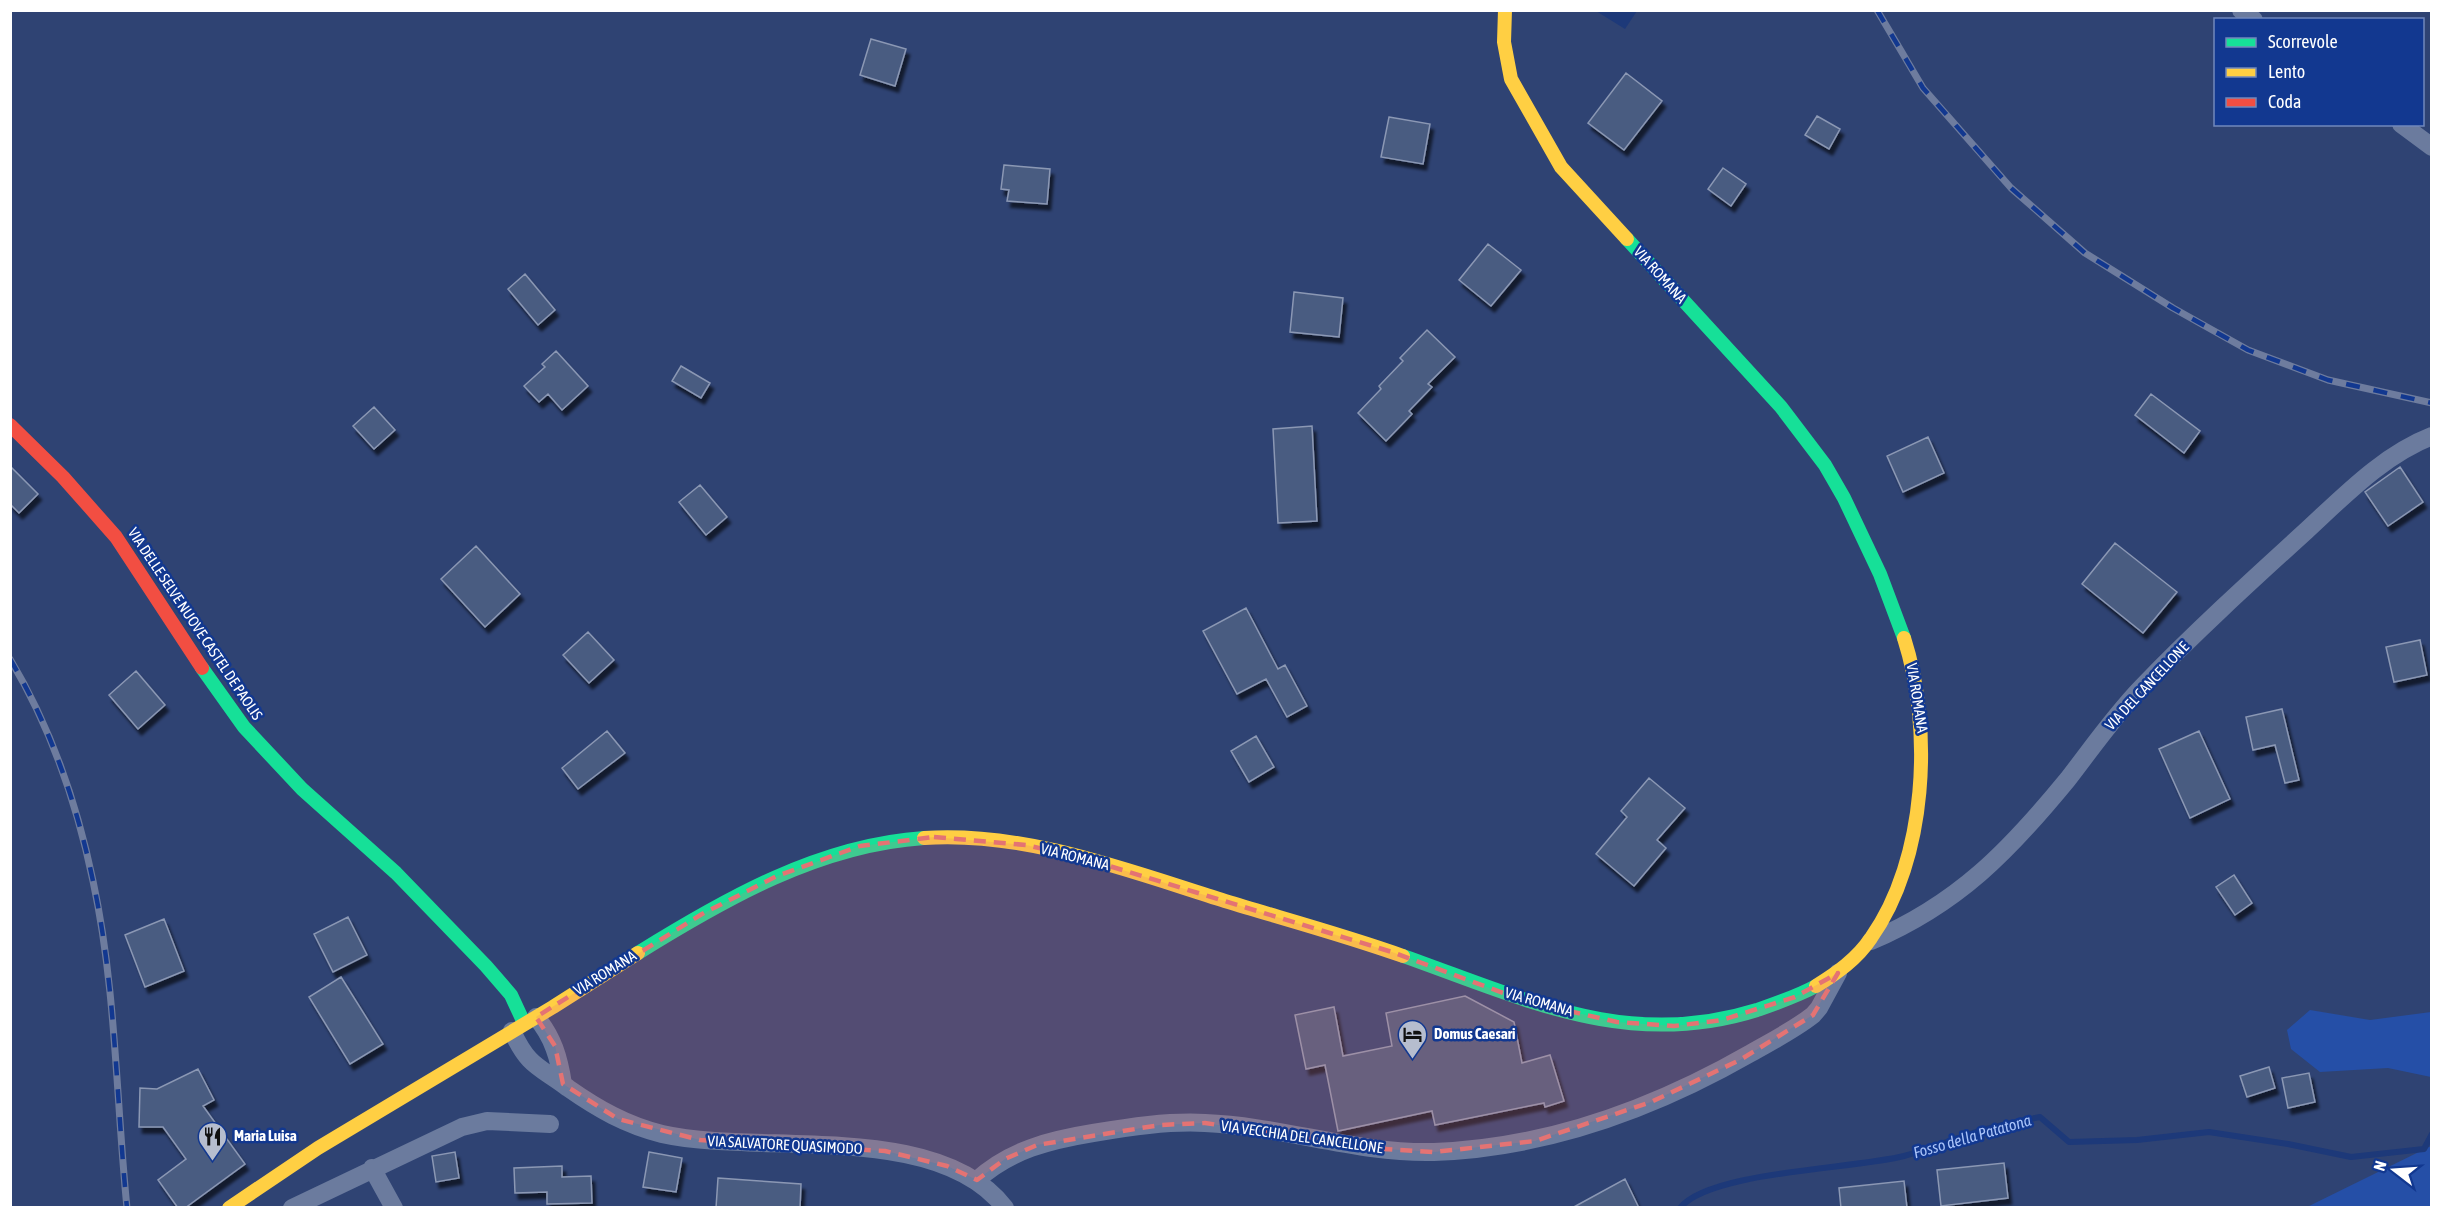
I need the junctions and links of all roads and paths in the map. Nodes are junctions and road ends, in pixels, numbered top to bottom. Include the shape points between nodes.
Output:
1 (1505, 10) edge
2 (2403, 126) edge
3 (2432, 147) edge
4 (10, 425) edge
5 (2432, 435) edge
6 (1871, 941) junction
7 (1838, 973) junction
8 (524, 1024) junction
9 (563, 1084) junction
10 (550, 1124) dead end
11 (372, 1168) junction
12 (977, 1180) junction
13 (229, 1208) edge
14 (292, 1208) edge
15 (394, 1208) edge
16 (1005, 1208) edge

1 - 6 street, VIA ROMANA via 1504,42 1511,79 1561,167 1787,415 1831,475 1882,576 1909,651 1924,743 1918,810 1907,857 1889,912
2 - 3 street
4 - 8 street, VIA DELLE SELVE NUOVE CASTEL DE PAOLIS via 116,537 244,727 302,789 396,873 486,966 511,994
5 - 6 street, VIA DEL CANCELLONE via 2404,449 2353,488 2158,670 1984,871 1924,915
6 - 7 street, VIA ROMANA
7 - 8 street, VIA ROMANA via 1795,997 1722,1020 1674,1026 1617,1022 1525,1001 1392,952 1083,858 1026,845 934,837 861,846 777,876 702,914
7 - 12 street, VIA VECCHIA DEL CANCELLONE via 1813,1015 1740,1060 1651,1102 1535,1141 1434,1152 1368,1148 1205,1123 1160,1125 1036,1145 1005,1159
8 - 9 street via 548,1032
8 - 9 street, VIA SALVATORE QUASIMODO via 519,1046 533,1065
8 - 13 street, VIA ROMANA via 307,1153
9 - 12 street, VIA SALVATORE QUASIMODO via 606,1114 663,1134 722,1142 885,1151 947,1166
10 - 11 street via 487,1121 462,1127
11 - 14 street
11 - 15 street
12 - 16 street, VIA SALVATORE QUASIMODO

